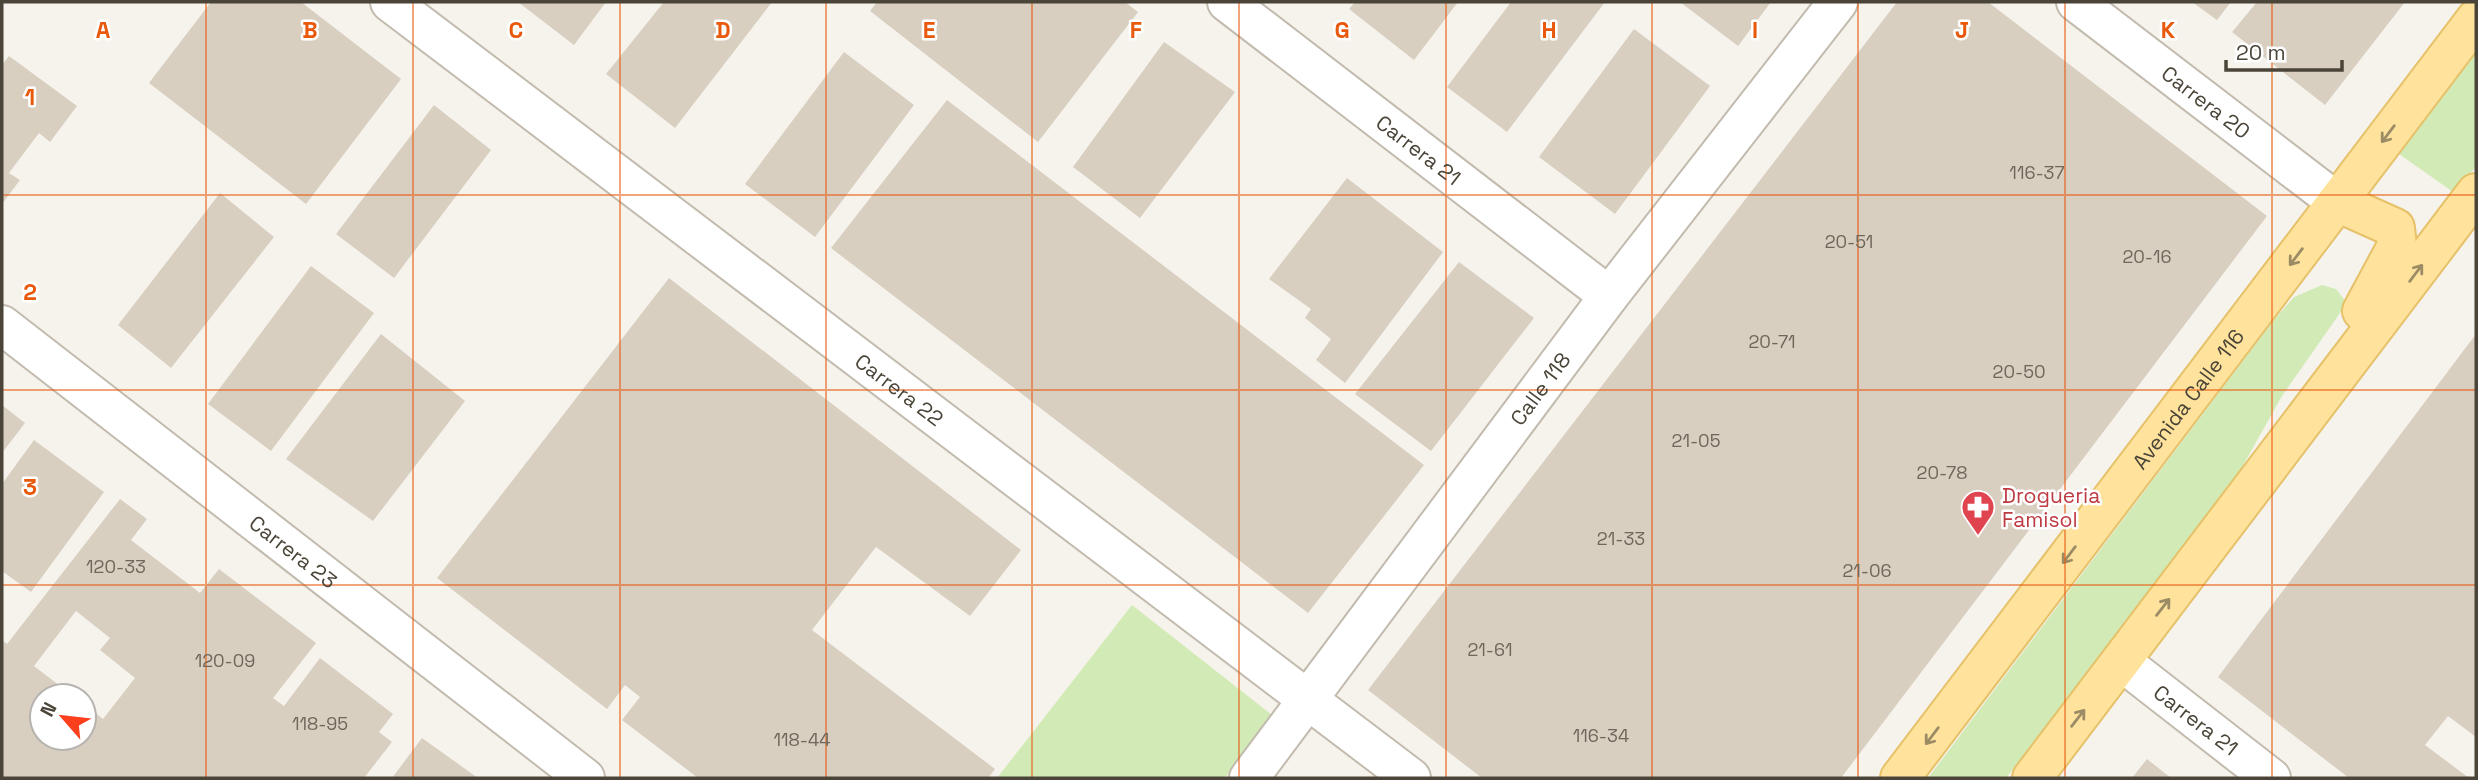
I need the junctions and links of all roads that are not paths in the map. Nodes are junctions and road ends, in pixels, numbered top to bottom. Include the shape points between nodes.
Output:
1 (390, 2) edge
2 (1227, 2) edge
3 (1839, 2) edge
4 (2076, 2) edge
5 (2476, 19) edge
6 (2476, 193) edge
7 (2337, 202) junction
8 (1609, 296) junction
9 (2, 325) edge
10 (2228, 523) junction
11 (2122, 662) junction
12 (1307, 697) junction
13 (585, 778) edge
14 (1249, 778) edge
15 (1411, 778) edge
16 (1900, 778) edge
17 (2032, 778) edge
18 (2271, 778) edge

1 - 12 street, Carrera 22
2 - 8 street, Carrera 21
3 - 8 street, Calle 118
4 - 7 street, Carrera 20
5 -> 7 main road, Avenida Calle 116
10 -> 6 main road
7 - 10 main road via 2392,226 2397,246 2362,311
7 -> 16 main road, Avenida Calle 116
8 - 12 street, Calle 118
9 - 13 street, Carrera 23
11 -> 10 main road
17 -> 11 main road
11 - 18 street, Carrera 21
12 - 14 street, Calle 118
12 - 15 street, Carrera 22

